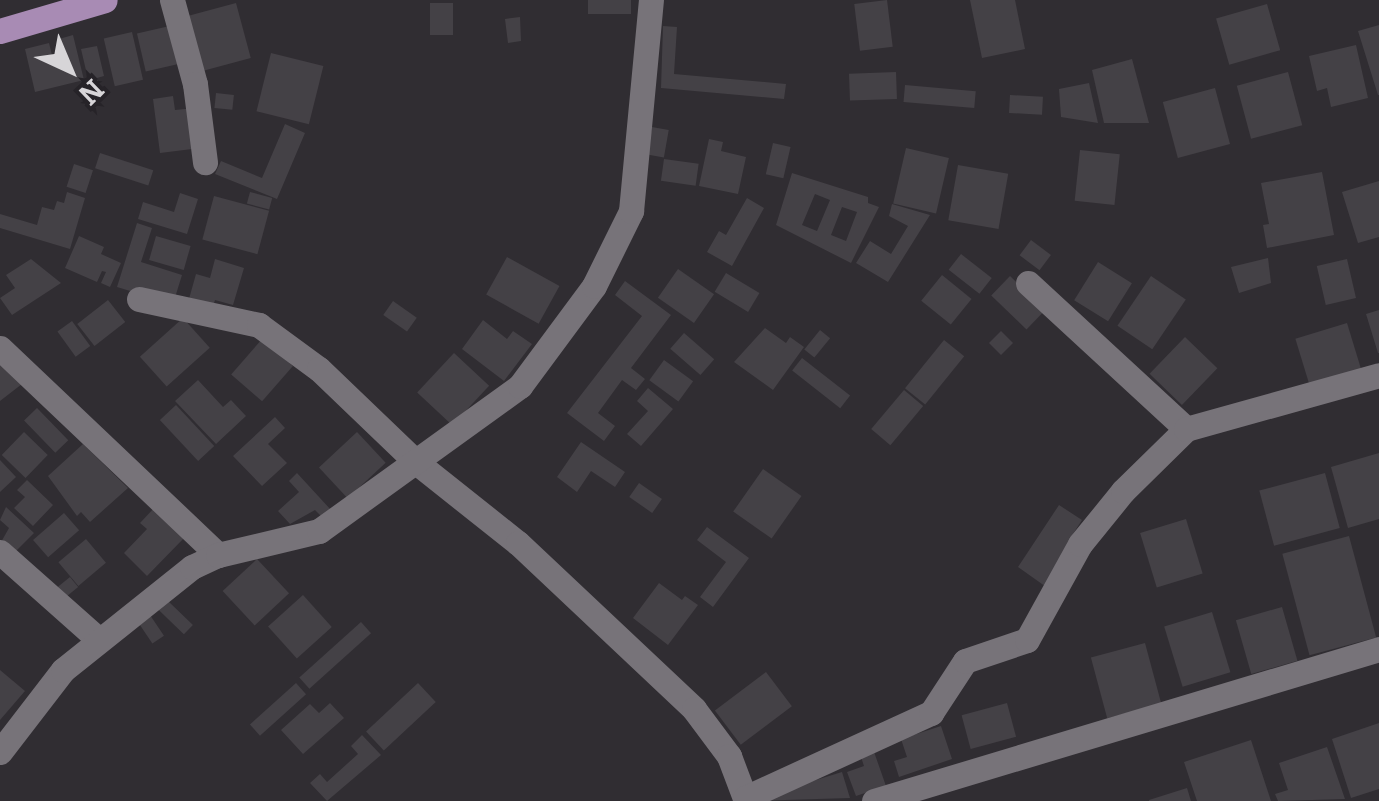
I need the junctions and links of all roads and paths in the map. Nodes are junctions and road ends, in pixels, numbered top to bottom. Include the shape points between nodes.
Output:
1 (106, 0) edge
2 (172, 0) edge
3 (651, 0) edge
4 (0, 31) edge
5 (204, 162) dead end
6 (1028, 282) dead end
7 (139, 299) dead end
8 (0, 348) edge
9 (1379, 375) edge
10 (1186, 429) junction
11 (416, 462) junction
12 (0, 552) edge
13 (218, 556) junction
14 (99, 640) junction
15 (1379, 649) edge
16 (0, 752) edge
17 (745, 799) edge
18 (874, 801) edge

1 - 4 main road
2 - 5 street via 195,84
3 - 11 street via 631,211 594,286 520,386
6 - 10 street
7 - 11 street via 259,325 320,369
8 - 13 street
9 - 10 street
10 - 17 street via 1080,544 1027,640 965,661 931,712
11 - 13 street via 319,531
11 - 17 street via 518,544 694,708 728,756
12 - 14 street
13 - 14 street via 192,567
14 - 16 street via 63,670
15 - 18 street

